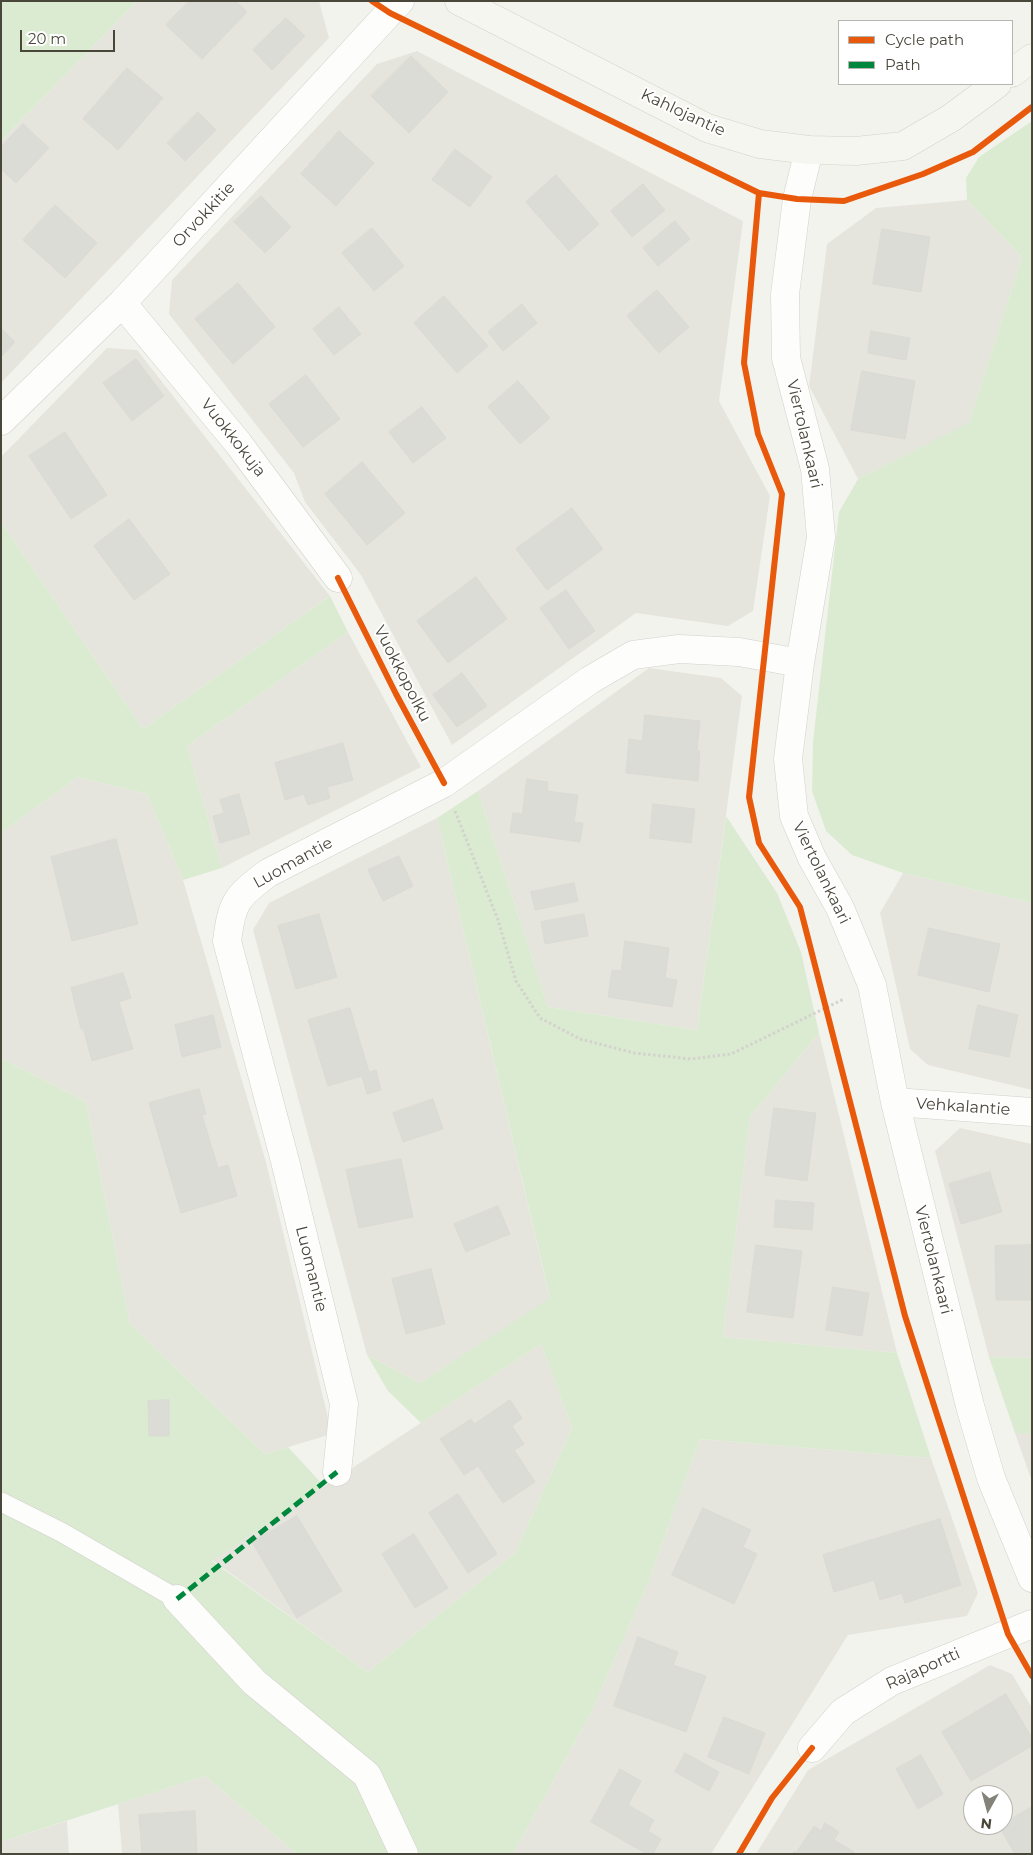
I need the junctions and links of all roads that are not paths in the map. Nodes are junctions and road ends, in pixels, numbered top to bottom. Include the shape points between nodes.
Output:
1 (400, 1) edge
2 (459, 1) edge
3 (1032, 58) edge
4 (1013, 72) edge
5 (996, 85) edge
6 (809, 150) junction
7 (122, 303) junction
8 (1, 421) edge
9 (338, 578) dead end
10 (800, 663) junction
11 (895, 1102) junction
12 (1032, 1112) edge
13 (337, 1472) dead end
14 (1, 1502) edge
15 (1032, 1578) edge
16 (177, 1598) joint
17 (1032, 1624) edge
18 (812, 1748) dead end
19 (404, 1854) edge

1 - 7 street, Orvokkitie
2 - 6 street, Kahlojantie via 707,128 760,144
3 - 4 street
5 - 6 street, Kahlojantie via 951,118 903,146 856,151
6 - 10 street, Viertolankaari via 797,199 785,294 786,358 815,469 822,537
7 - 8 street, Orvokkitie
7 - 9 street, Vuokkokuja via 238,443
10 - 11 street, Viertolankaari via 788,759 794,816 812,858 840,908 872,985
10 - 13 street, Luomantie via 739,652 679,649 633,655 590,680 444,783 268,873 244,891 230,914 227,942 344,1404
11 - 12 street, Vehkalantie
11 - 15 street, Viertolankaari via 970,1406 991,1478
14 - 16 lane
16 - 19 street via 254,1682 367,1775
17 - 18 street, Rajaportti via 892,1681 843,1712

